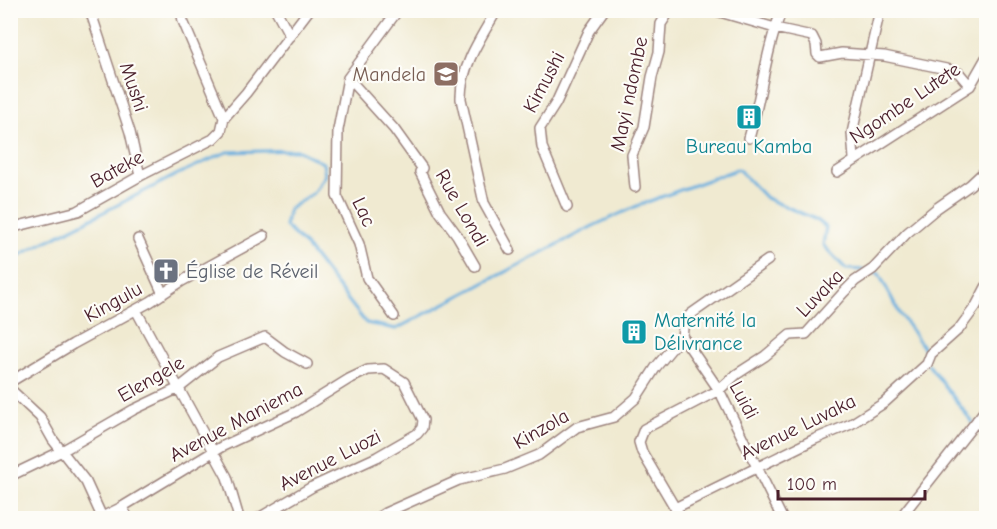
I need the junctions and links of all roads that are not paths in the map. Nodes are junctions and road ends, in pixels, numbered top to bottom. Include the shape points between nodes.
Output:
1 (90, 10) edge
2 (182, 10) edge
3 (276, 10) edge
4 (309, 10) edge
5 (398, 10) edge
6 (497, 10) edge
7 (603, 10) edge
8 (670, 10) edge
9 (713, 10) edge
10 (782, 10) edge
11 (879, 10) edge
12 (775, 28) junction
13 (290, 36) junction
14 (869, 56) junction
15 (987, 58) edge
16 (348, 78) junction
17 (970, 86) junction
18 (224, 118) junction
19 (749, 138) dead end
20 (854, 159) junction
21 (987, 170) edge
22 (837, 172) dead end
23 (140, 176) junction
24 (634, 187) dead end
25 (567, 207) dead end
26 (10, 228) edge
27 (264, 236) dead end
28 (138, 239) dead end
29 (510, 250) dead end
30 (768, 260) dead end
31 (475, 266) dead end
32 (987, 287) edge
33 (163, 294) junction
34 (136, 310) junction
35 (394, 316) dead end
36 (682, 336) junction
37 (307, 364) dead end
38 (10, 382) edge
39 (179, 388) junction
40 (10, 389) edge
41 (719, 390) junction
42 (987, 409) edge
43 (978, 419) junction
44 (417, 434) joint
45 (987, 434) edge
46 (62, 451) junction
47 (212, 453) junction
48 (758, 466) junction
49 (10, 476) edge
50 (122, 507) junction
51 (675, 508) junction
52 (101, 518) edge
53 (902, 518) edge
54 (128, 519) edge
55 (239, 519) edge
56 (260, 519) edge
57 (377, 519) edge
58 (681, 519) edge
59 (782, 519) edge

1 - 23 street, Mushi via 130,132
2 - 18 street via 183,21
3 - 13 street
4 - 13 street, Bateke
5 - 16 street
6 - 29 street via 475,48 461,99 484,203
7 - 25 street, Kimushi via 540,128 542,147
8 - 24 street, Mayi ndombe via 661,24 644,127 633,155
9 - 12 street
10 - 12 street
11 - 14 street
12 - 14 street via 812,36 820,57 842,53
12 - 19 street
13 - 18 street, Bateke
14 - 17 street via 951,70
14 - 20 street via 852,134
15 - 17 street, Ngombe Lutete
16 - 31 street, Rue Londi via 394,129 422,168 420,172 440,213
16 - 35 street, Lac via 338,130 337,196 359,244 366,278
17 - 20 street, Ngombe Lutete
18 - 23 street, Bateke via 221,131 213,138
20 - 22 street, Ngombe Lutete
21 - 41 street, Luvaka via 937,207 873,269 855,281 806,334 790,335
23 - 26 street, Bateke via 78,211
27 - 33 street, Kingulu
28 - 33 street
30 - 36 street, Kinzola via 691,314 684,321
32 - 48 street, Avenue Luvaka via 959,328 884,403 851,424
33 - 34 street, Kingulu
34 - 38 street, Kingulu
34 - 39 street
36 - 41 street, Luidi
36 - 57 street, Kinzola via 636,398 614,417 577,427 539,454 505,469 459,480
37 - 39 street, Elengele via 265,337 211,360
39 - 46 street, Elengele
39 - 47 street
40 - 46 street via 40,417
41 - 48 street, Luidi
41 - 51 street, Luvaka via 644,429 639,442
42 - 43 street
43 - 45 street
43 - 53 street
44 - 47 street, Avenue Maniema via 423,420 404,382 384,369 368,370 296,412
44 - 56 street, Avenue Luozi via 312,487
46 - 49 street, Elengele
46 - 52 street via 86,482
47 - 50 street, Avenue Maniema
47 - 55 street via 226,477
48 - 51 street, Avenue Luvaka
48 - 59 street, Luidi
50 - 52 street, Avenue Maniema
50 - 54 street
51 - 58 street

